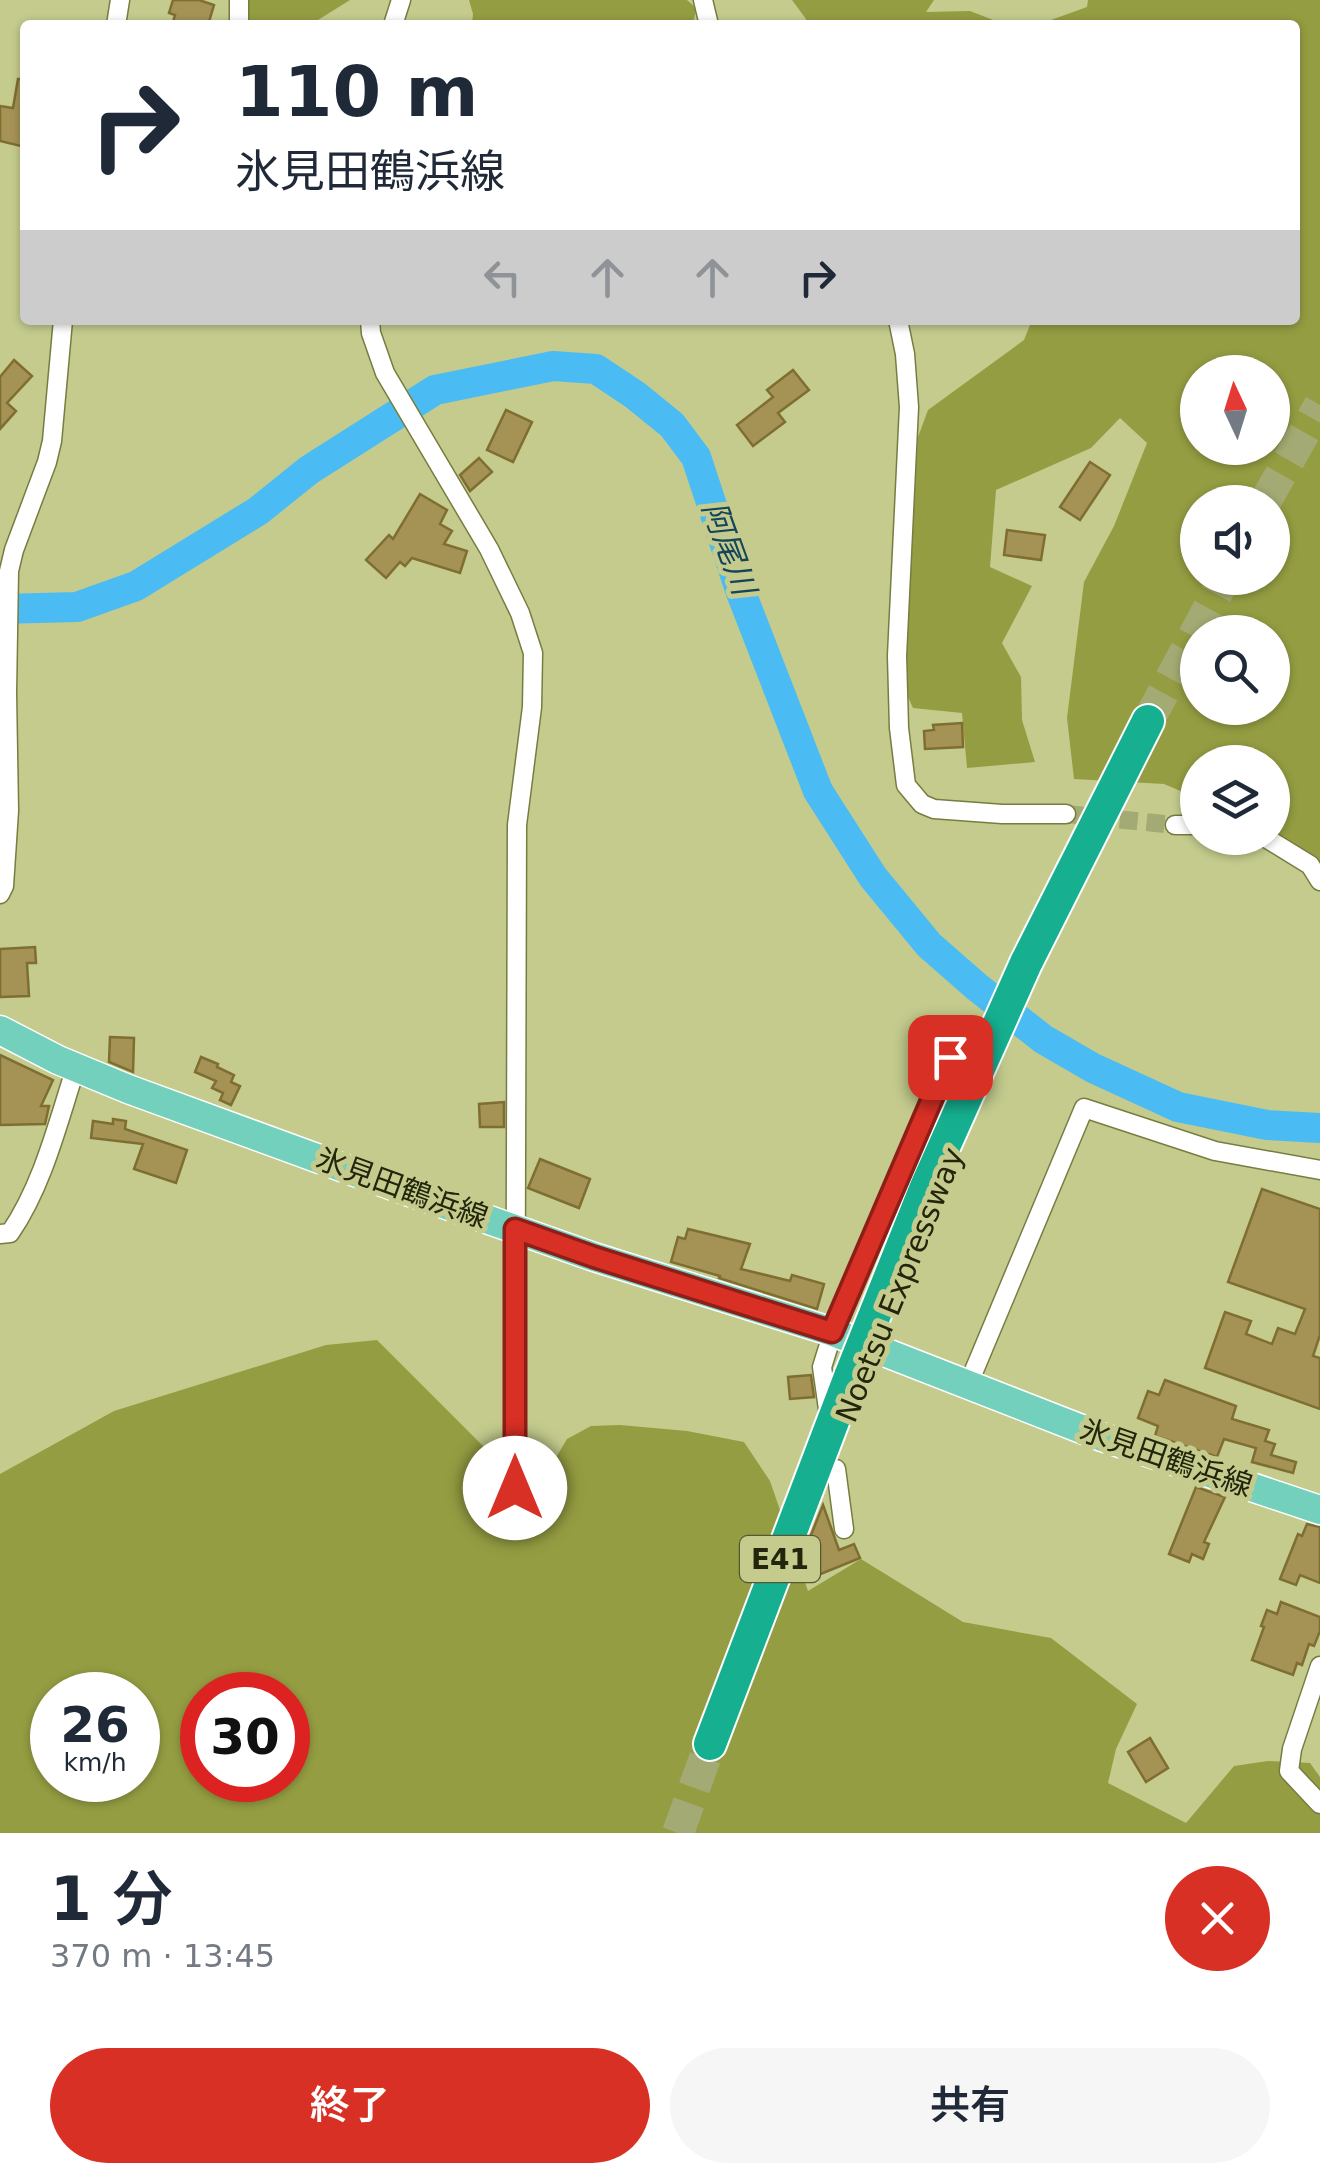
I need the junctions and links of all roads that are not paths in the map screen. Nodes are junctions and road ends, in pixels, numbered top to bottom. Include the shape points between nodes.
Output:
1 (63, 325) edge
2 (370, 325) edge
3 (899, 325) edge
4 (1153, 724) tunnel mouth
5 (1066, 814) tunnel mouth
6 (1175, 825) tunnel mouth
7 (1180, 825) edge
8 (1290, 853) edge
9 (1320, 880) edge
10 (0, 894) edge
11 (964, 1026) dead end
12 (0, 1030) edge
13 (76, 1068) junction
14 (1320, 1170) edge
15 (515, 1229) junction
16 (0, 1234) edge
17 (832, 1332) junction
18 (968, 1385) junction
19 (829, 1416) dead end
20 (836, 1470) dead end
21 (515, 1488) dead end
22 (1320, 1510) edge
23 (844, 1529) dead end
24 (1320, 1666) edge
25 (717, 1746) tunnel mouth
26 (1320, 1804) edge

1 - 10 street via 52,441 9,571 8,811
2 - 15 street via 386,373 489,549 533,653 517,825
3 - 5 street via 909,407 897,656 906,785 934,809
4 - 25 highway, Noetsu Expressway / E41 via 1031,965 856,1375
6 - 7 street
8 - 9 street
11 - 17 street
12 - 13 main road, 氷見田鶴浜線
13 - 15 main road, 氷見田鶴浜線
13 - 16 street via 22,1216 10,1233
14 - 18 street via 1215,1152 1084,1108
15 - 17 main road, 氷見田鶴浜線
15 - 21 street
17 - 18 main road, 氷見田鶴浜線
17 - 19 street via 822,1367
18 - 22 main road, 氷見田鶴浜線
20 - 23 street
24 - 26 street via 1289,1772

